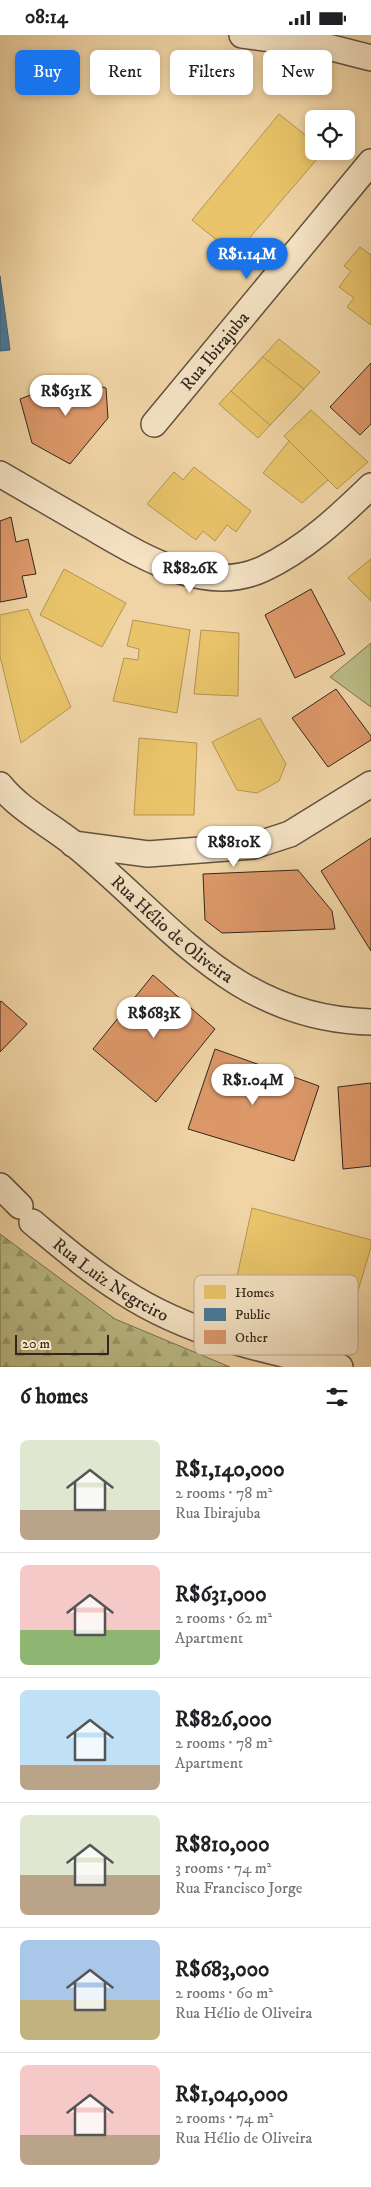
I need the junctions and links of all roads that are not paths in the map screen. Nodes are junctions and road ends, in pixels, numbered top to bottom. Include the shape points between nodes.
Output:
1 (242, 35) edge
2 (371, 58) edge
3 (371, 162) edge
4 (154, 424) dead end
5 (0, 474) edge
6 (371, 486) edge
7 (371, 784) edge
8 (0, 785) edge
9 (74, 844) junction
10 (371, 1022) edge
11 (0, 1186) edge
12 (194, 1326) edge
13 (286, 1355) edge
14 (340, 1367) edge

1 - 2 street via 328,47
3 - 4 street, Rua Ibirajuba
5 - 6 street via 166,567 225,578 261,570 296,550 328,527
7 - 9 street via 290,834 253,846 148,854
8 - 9 street, Rua Hélio de Oliveira via 28,812
9 - 10 street, Rua Hélio de Oliveira via 202,959 235,982 269,1000 312,1015
11 - 12 street, Rua Luiz Negreiro via 26,1214 123,1292
13 - 14 street, Rua Luiz Negreiro

